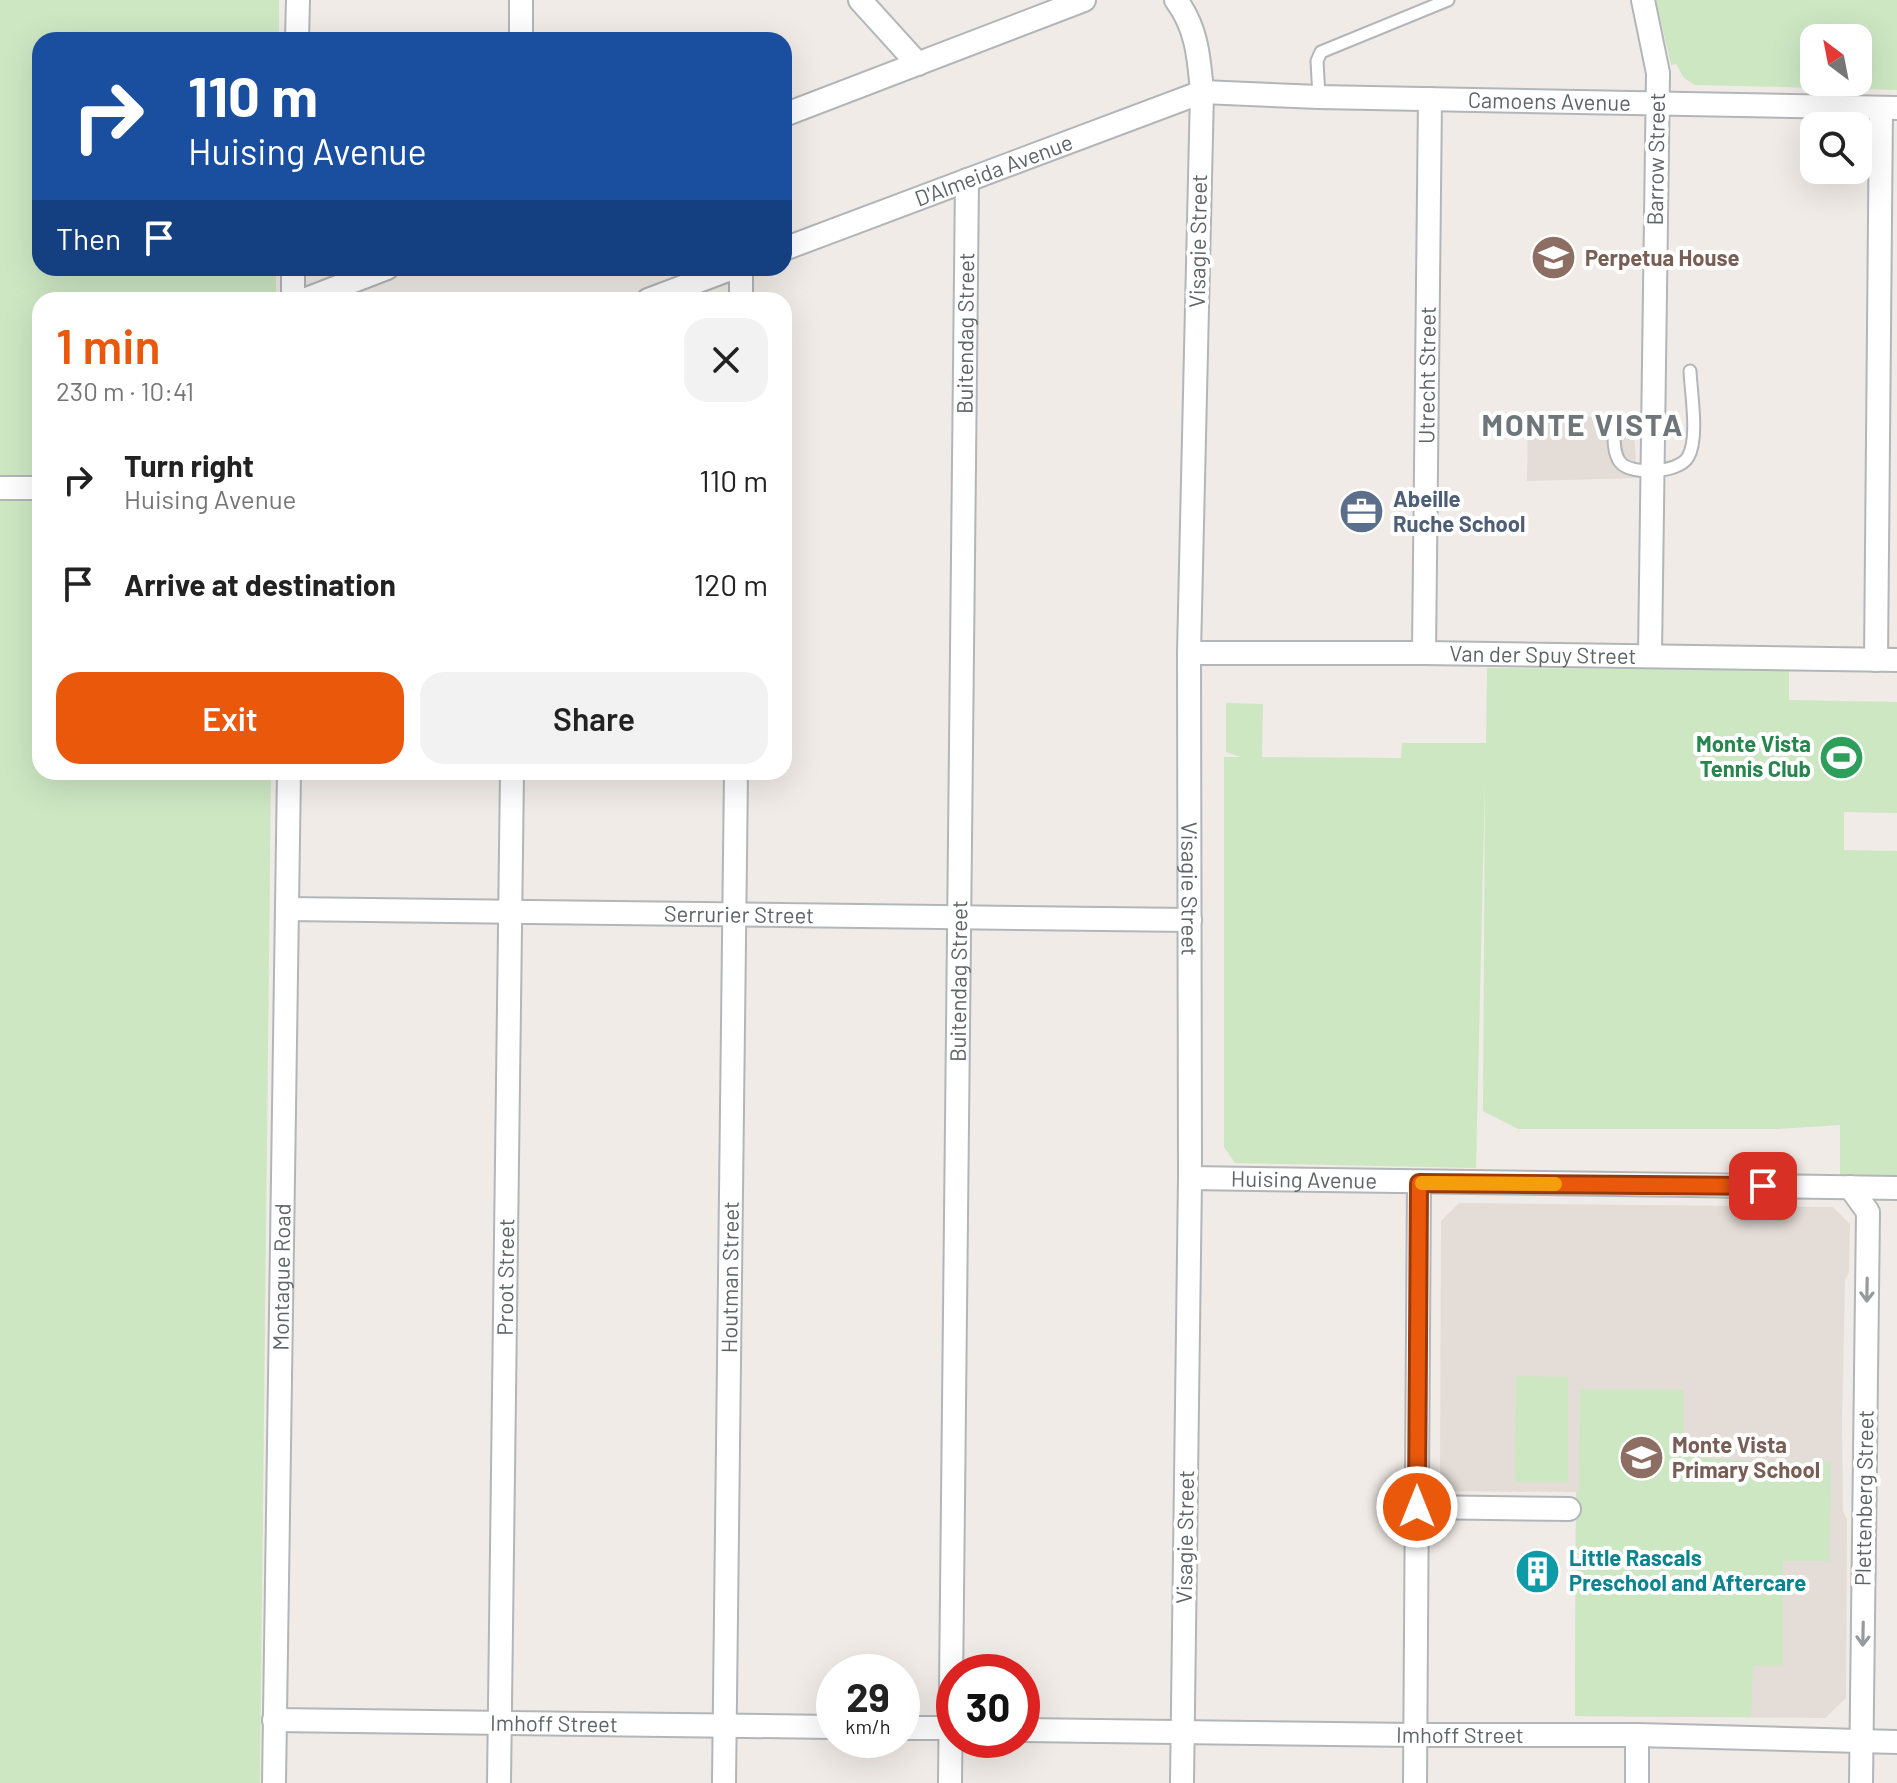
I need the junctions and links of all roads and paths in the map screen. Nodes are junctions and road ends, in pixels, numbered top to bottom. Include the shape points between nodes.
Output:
1 (298, 0) edge
2 (521, 0) edge
3 (860, 0) edge
4 (1084, 0) edge
5 (1176, 0) edge
6 (1448, 0) edge
7 (1643, 0) edge
8 (297, 32) edge
9 (521, 32) edge
10 (918, 64) junction
11 (1202, 92) junction
12 (1319, 97) junction
13 (1430, 99) junction
14 (1657, 104) junction
15 (1889, 108) edge
16 (792, 112) edge
17 (967, 180) junction
18 (792, 246) edge
19 (366, 276) edge
20 (712, 276) edge
21 (325, 292) edge
22 (669, 292) edge
23 (1690, 371) dead end
24 (1614, 426) dead end
25 (1651, 471) junction
26 (0, 488) edge
27 (32, 488) edge
28 (1189, 653) junction
29 (1424, 653) junction
30 (1650, 655) junction
31 (1887, 660) edge
32 (289, 780) edge
33 (512, 780) edge
34 (736, 780) edge
35 (287, 909) junction
36 (511, 912) junction
37 (735, 915) junction
38 (958, 917) junction
39 (1190, 920) junction
40 (1190, 1178) junction
41 (1419, 1183) junction
42 (1850, 1187) junction
43 (1895, 1188) edge
44 (1868, 1212) junction
45 (1417, 1507) junction
46 (1569, 1509) dead end
47 (953, 1654) edge
48 (274, 1720) junction
49 (499, 1724) junction
50 (725, 1726) junction
51 (816, 1727) edge
52 (1040, 1730) edge
53 (1183, 1732) junction
54 (1415, 1735) junction
55 (1637, 1735) junction
56 (1861, 1741) junction
57 (1897, 1742) edge
58 (951, 1758) edge
59 (274, 1783) edge
60 (499, 1783) edge
61 (724, 1783) edge
62 (950, 1783) edge
63 (1182, 1783) edge
64 (1415, 1783) edge
65 (1637, 1783) edge
66 (1861, 1783) edge

1 - 8 street
2 - 9 street
3 - 10 street
4 - 10 street
5 - 11 street, Visagie Street via 1199,48
6 - 12 lane via 1321,52
7 - 14 street, Barrow Street via 1658,73
10 - 16 street
11 - 12 street, Camoens Avenue
11 - 17 street, D'Almeida Avenue
11 - 28 street, Visagie Street
12 - 13 street, Camoens Avenue
13 - 14 street, Camoens Avenue
13 - 29 street, Utrecht Street
14 - 15 street, Camoens Avenue
14 - 25 street, Barrow Street
15 - 31 street
17 - 18 street, D'Almeida Avenue
17 - 38 street, Buitendag Street
19 - 21 street
20 - 22 street
23 - 25 lane via 1693,445 1683,464
24 - 25 lane via 1621,464
25 - 30 street, Barrow Street
26 - 27 street
28 - 29 street, Van der Spuy Street
28 - 39 street, Visagie Street
29 - 30 street, Van der Spuy Street
30 - 31 street, Van der Spuy Street
32 - 35 street, Montague Road
33 - 36 street, Proot Street
34 - 37 street, Houtman Street
35 - 36 street, Serrurier Street
35 - 48 street, Montague Road
36 - 37 street, Serrurier Street
36 - 49 street, Proot Street
37 - 38 street, Serrurier Street
37 - 50 street, Houtman Street
38 - 39 street, Serrurier Street
38 - 47 street, Buitendag Street
39 - 40 street, Visagie Street
40 - 41 street, Huising Avenue
40 - 53 street, Visagie Street
41 - 42 street, Huising Avenue
41 - 45 street
42 - 43 street, Huising Avenue
42 - 44 street
43 - 44 street
44 -> 56 street, Plettenberg Street
45 - 46 street
45 - 54 street
48 - 49 street, Imhoff Street
48 - 59 street, Montague Road
49 - 50 street, Imhoff Street
49 - 60 street, Proot Street
50 - 51 street, Imhoff Street
50 - 61 street, Houtman Street
52 - 53 street, Imhoff Street
53 - 54 street, Imhoff Street
53 - 63 street, Visagie Street
54 - 55 street, Imhoff Street
54 - 64 street
55 - 56 street, Imhoff Street
55 - 65 street
56 - 57 street, Imhoff Street
56 - 66 street, Plettenberg Street
58 - 62 street, Buitendag Street

